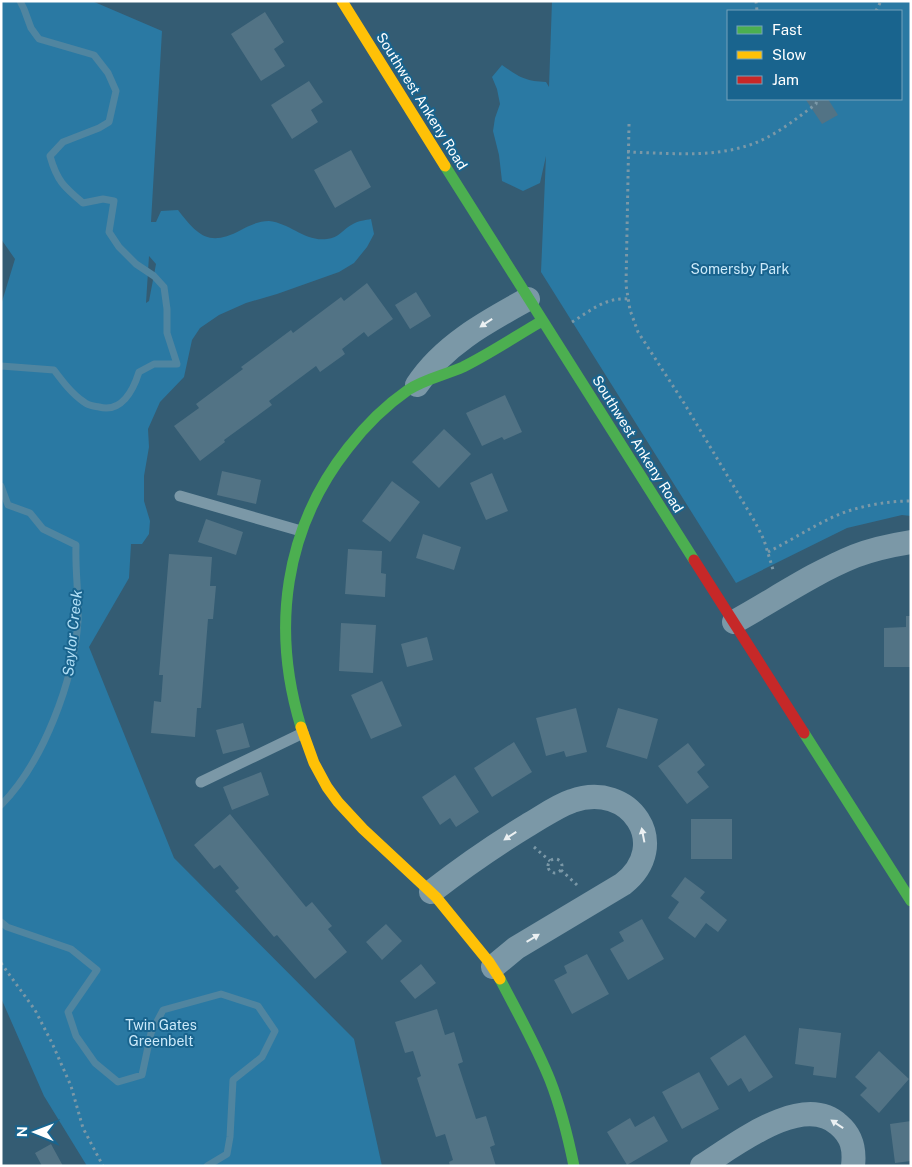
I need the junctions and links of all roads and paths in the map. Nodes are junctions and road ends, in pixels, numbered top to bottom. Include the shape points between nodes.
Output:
1 (342, 1) edge
2 (817, 100) edge
3 (628, 124) dead end
4 (627, 152) junction
5 (528, 299) junction
6 (628, 299) junction
7 (542, 321) junction
8 (551, 334) junction
9 (418, 385) junction
10 (180, 496) dead end
11 (911, 501) edge
12 (301, 531) junction
13 (911, 542) edge
14 (768, 552) junction
15 (782, 595) junction
16 (734, 622) junction
17 (303, 733) junction
18 (201, 782) dead end
19 (562, 867) joint
20 (431, 892) junction
21 (911, 901) edge
22 (1, 963) edge
23 (493, 967) junction
24 (103, 1166) edge
25 (574, 1166) edge
26 (702, 1166) edge
27 (853, 1166) edge

1 - 5 street, Southwest Ankeny Road
2 - 4 path via 816,104 786,126 748,146 718,152
3 - 4 path
4 - 6 path
5 - 7 street, Southwest Ankeny Road
5 -> 9 street via 492,319 450,349 430,367
6 - 8 path via 617,298 597,306
6 - 14 path via 638,332 755,522
7 - 8 street, Southwest Ankeny Road
7 - 9 street via 454,371
8 - 16 street, Southwest Ankeny Road
9 - 12 street via 370,422 342,455
10 - 12 lane
11 - 14 path via 867,506 830,518
12 - 17 street via 290,571 286,648 290,689
13 - 15 street via 855,556
14 - 15 path
15 - 16 street
16 - 21 street, Southwest Ankeny Road
17 - 18 lane
17 - 20 street via 328,788 350,816
19 - 19 path via 559,860 549,862 553,872
20 - 23 street
23 -> 20 street via 516,948 632,877 641,864 645,848 644,832 634,813 623,804 605,797 572,801 512,835
22 - 24 path via 35,1010 52,1043 71,1086 83,1128
23 - 25 street via 534,1041 554,1088 570,1138
27 -> 26 street via 855,1152 846,1131 837,1122 820,1115 800,1114 759,1130

